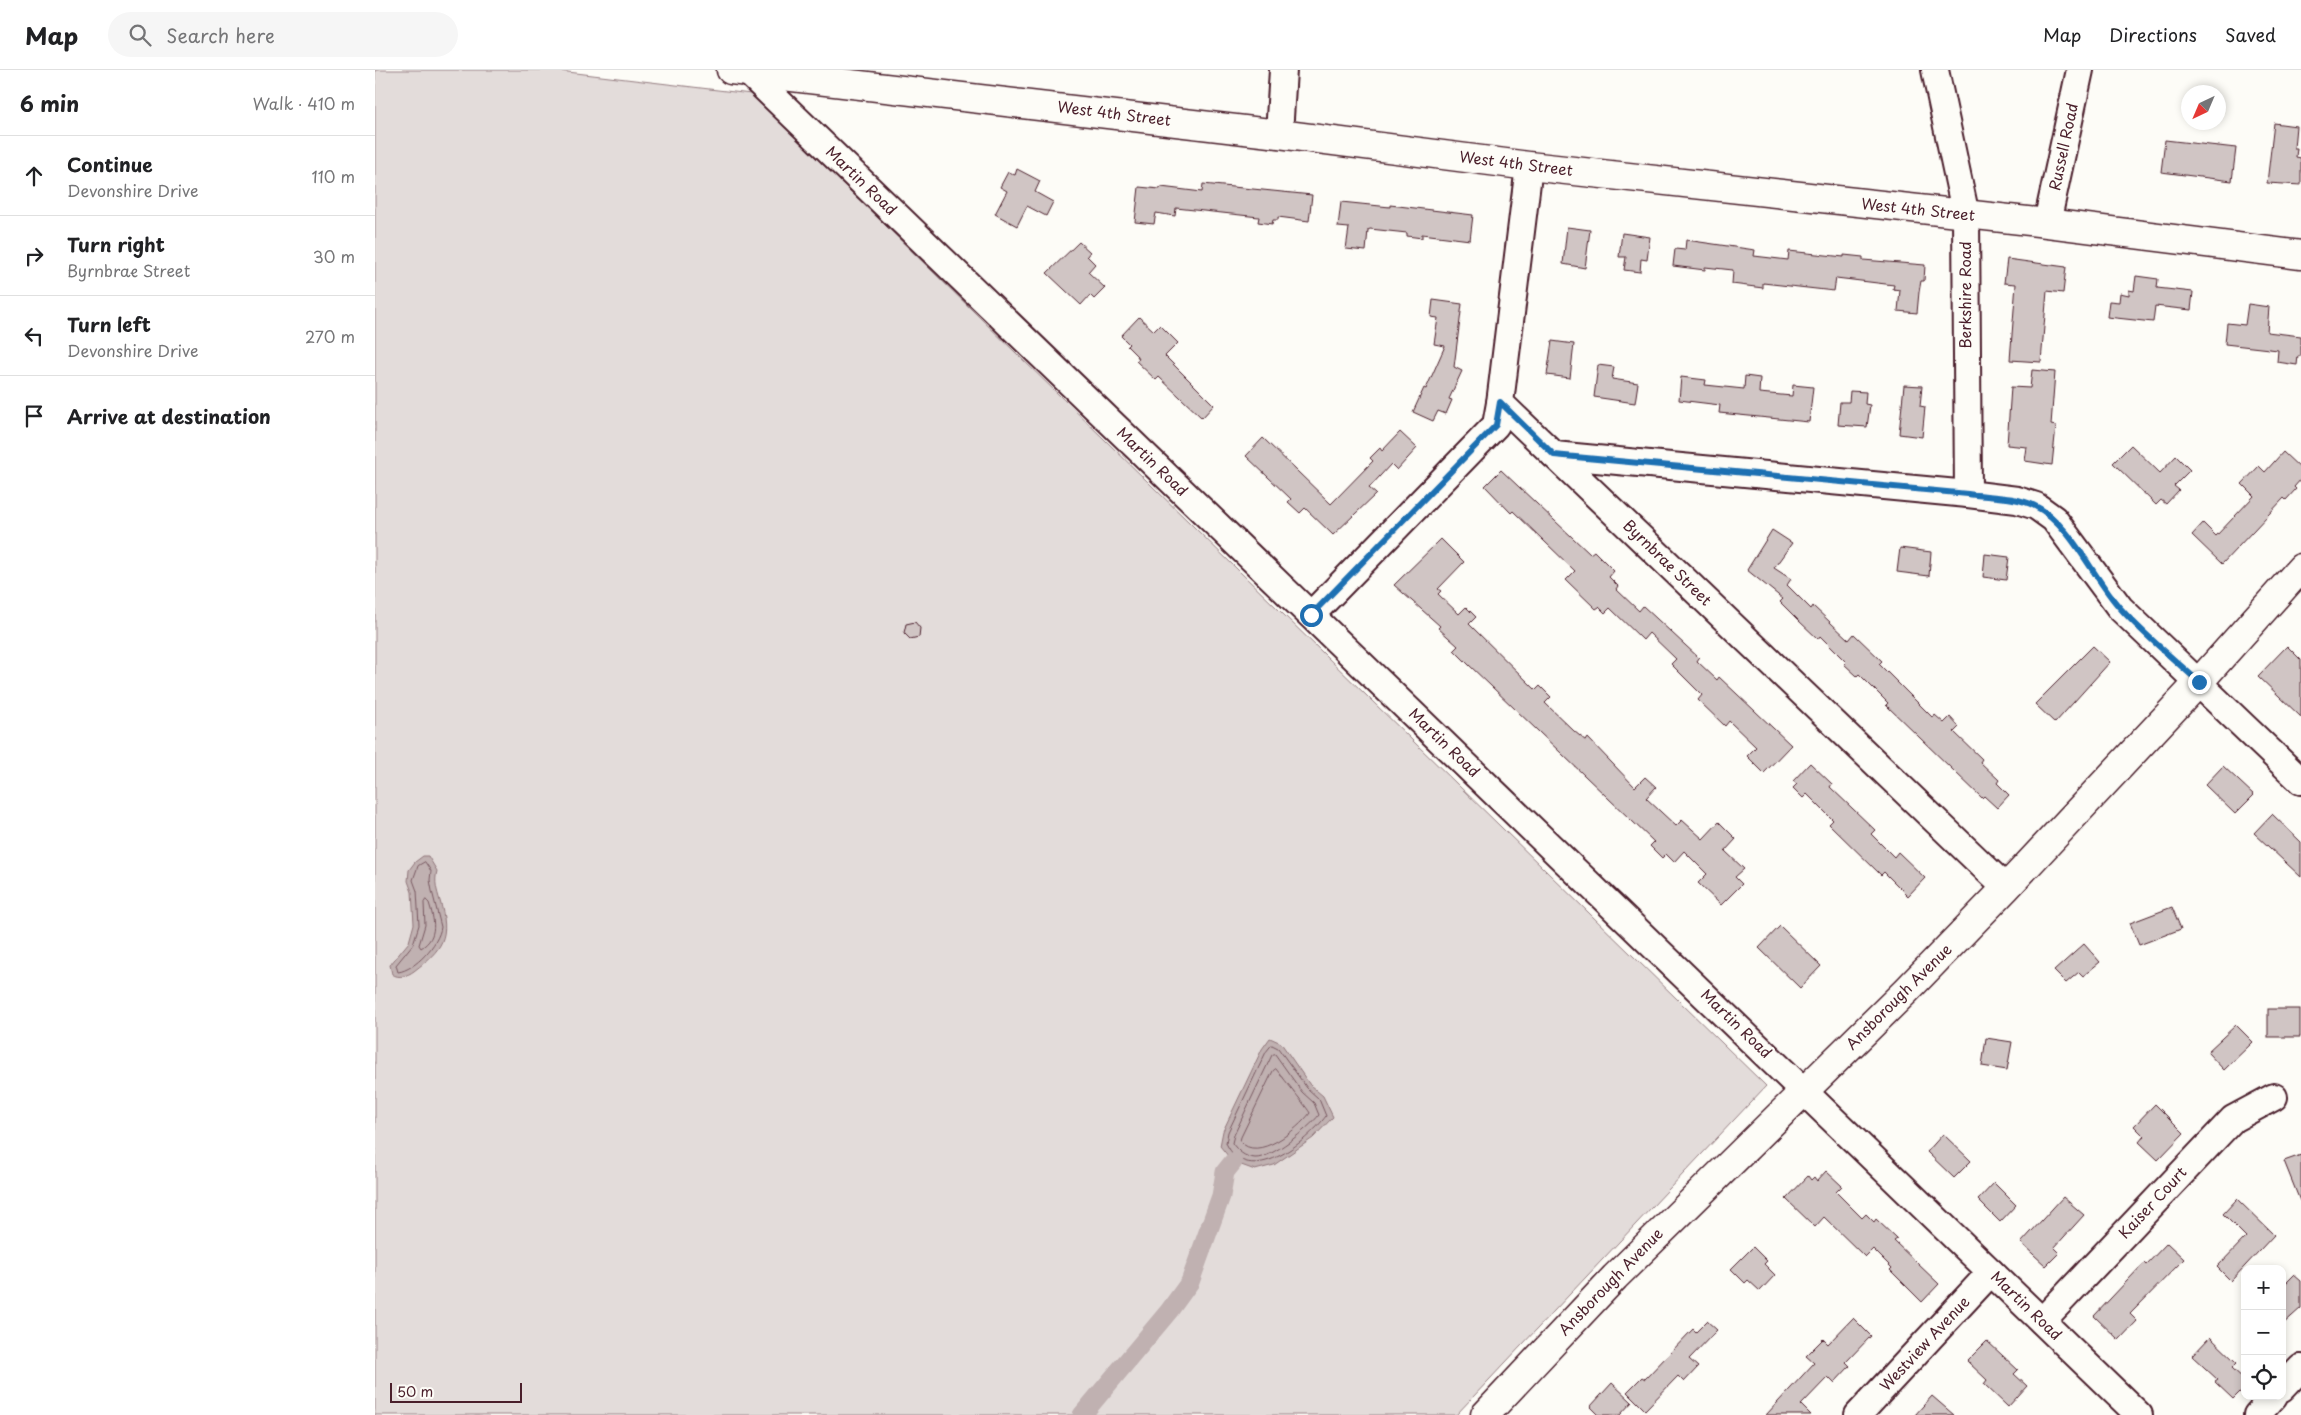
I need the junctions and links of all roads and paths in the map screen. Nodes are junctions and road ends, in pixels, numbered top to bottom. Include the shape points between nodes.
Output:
1 (1283, 70) edge
2 (1935, 70) edge
3 (2080, 70) edge
4 (743, 71) edge
5 (1279, 134) junction
6 (1529, 166) junction
7 (1966, 216) junction
8 (2047, 224) junction
9 (2301, 255) edge
10 (1500, 402) junction
11 (1554, 455) junction
12 (1968, 494) junction
13 (2301, 568) edge
14 (1311, 615) junction
15 (2199, 682) junction
16 (2301, 781) edge
17 (2007, 888) junction
18 (1804, 1090) junction
19 (2274, 1097) dead end
20 (1991, 1272) junction
21 (2042, 1321) junction
22 (2301, 1368) edge
23 (2286, 1384) edge
24 (2270, 1400) edge
25 (1485, 1415) edge
26 (1858, 1415) edge
27 (2139, 1415) edge
28 (2257, 1415) edge

1 - 5 street
2 - 7 street, Berkshire Road
3 - 8 street, Russell Road
4 - 5 main road, West 4th Street
4 - 14 street, Martin Road
5 - 6 main road, West 4th Street
6 - 7 main road, West 4th Street
6 - 10 street
7 - 8 main road, West 4th Street
7 - 12 street, Berkshire Road
8 - 9 main road, West 4th Street
10 - 11 street, Byrnbrae Street
10 - 14 street via 1496,425
11 - 12 street
11 - 17 street, Byrnbrae Street
12 - 15 street via 2017,500 2036,506 2054,519 2120,608
13 - 15 main road, Ansborough Avenue
14 - 18 street, Martin Road
15 - 16 street
15 - 17 main road, Ansborough Avenue
17 - 18 main road, Ansborough Avenue
18 - 20 street, Martin Road
18 - 25 main road, Ansborough Avenue via 1615,1276
19 - 21 street, Kaiser Court via 2233,1119
20 - 21 street, Martin Road
20 - 26 street, Westview Avenue
21 - 27 street, Martin Road
22 - 23 street
24 - 28 street

